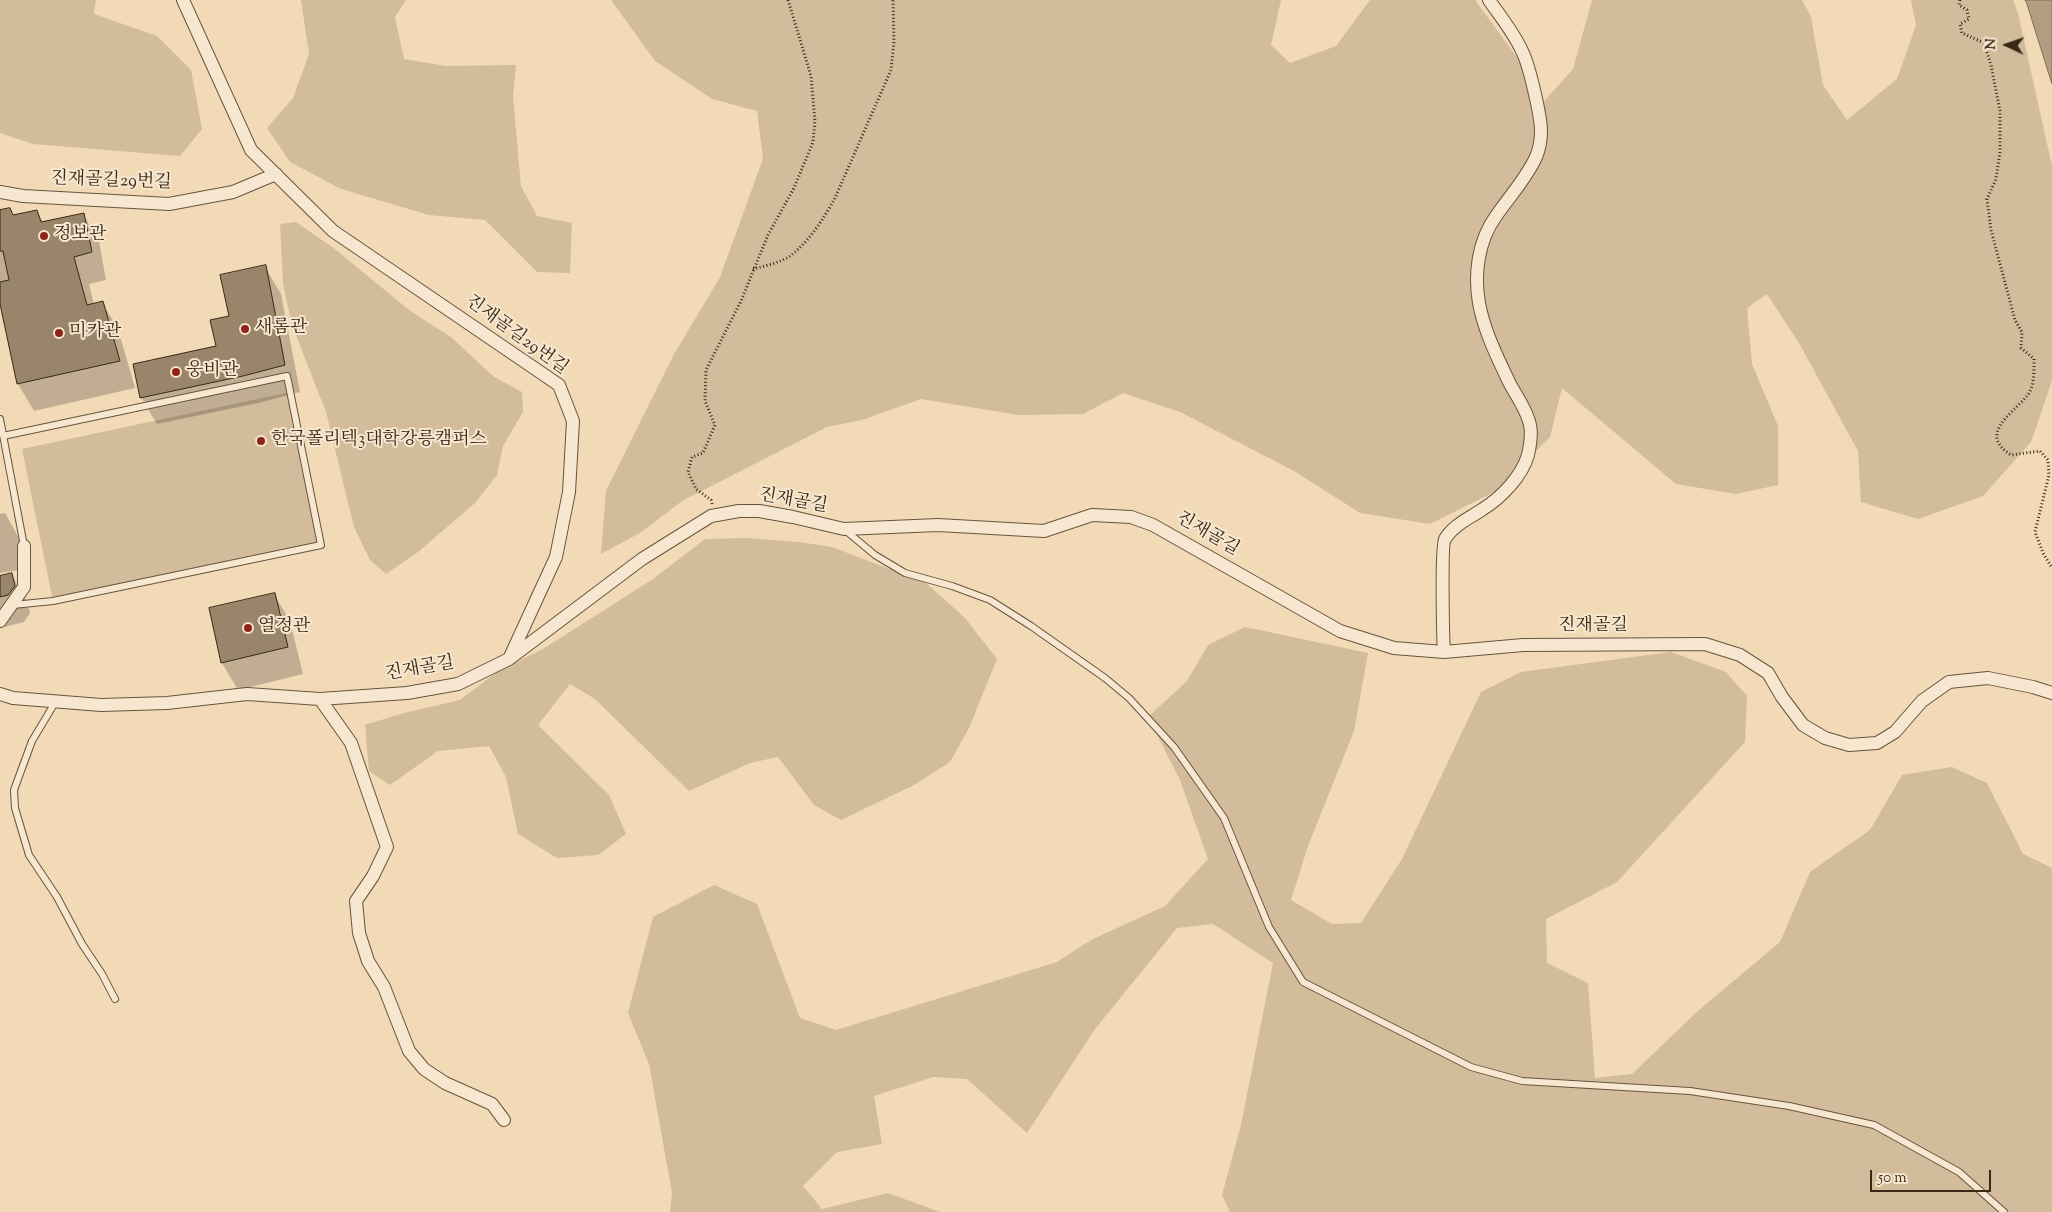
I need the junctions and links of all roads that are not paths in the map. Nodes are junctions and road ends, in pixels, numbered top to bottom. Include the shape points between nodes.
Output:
1 (183, 0) edge
2 (1489, 0) edge
3 (276, 174) junction
4 (0, 192) edge
5 (0, 419) edge
6 (3, 436) junction
7 (844, 529) junction
8 (24, 546) joint
9 (11, 605) junction
10 (0, 621) edge
11 (1444, 652) junction
12 (509, 659) junction
13 (2052, 693) edge
14 (0, 694) edge
15 (320, 699) junction
16 (56, 701) junction
17 (114, 999) dead end
18 (504, 1120) dead end
19 (2004, 1212) edge

1 - 3 street, 진재골길29번길 via 252,150
2 - 11 street via 1523,51 1541,132 1537,156 1494,218 1482,245 1476,276 1486,328 1523,407 1530,425 1530,437 1527,456 1517,476 1486,508 1454,528 1444,540
3 - 4 street, 진재골길29번길 via 233,192 169,204
3 - 12 street, 진재골길29번길 via 334,231 559,385 573,421 569,492 556,557
5 - 6 lane
6 - 8 lane
6 - 9 lane via 287,376 321,545 54,601
7 - 11 street, 진재골길 via 938,525 1044,531 1092,516 1132,517 1153,525 1340,631 1394,648
7 - 12 street, 진재골길 via 759,511 711,516 642,559
7 - 19 lane via 875,555 905,573 990,600 1106,678 1129,698 1174,747 1224,818 1269,927 1303,982 1471,1067 1522,1081 1690,1091 1789,1106 1874,1125 1959,1172
8 - 9 street via 24,587
9 - 10 street
11 - 13 street, 진재골길 via 1524,644 1705,644 1740,655 1768,673 1803,725 1825,738 1849,745 1878,743 1895,732 1922,701 1948,682 1988,678
12 - 15 street, 진재골길 via 458,684 407,693
14 - 16 street, 진재골길
15 - 16 street, 진재골길 via 247,694 158,703 101,705
15 - 18 street via 352,743 387,847 356,901 359,933 368,961 384,988 409,1051 424,1069 445,1083 492,1104
16 - 17 lane via 32,741 14,790 14,808 29,855 57,896

